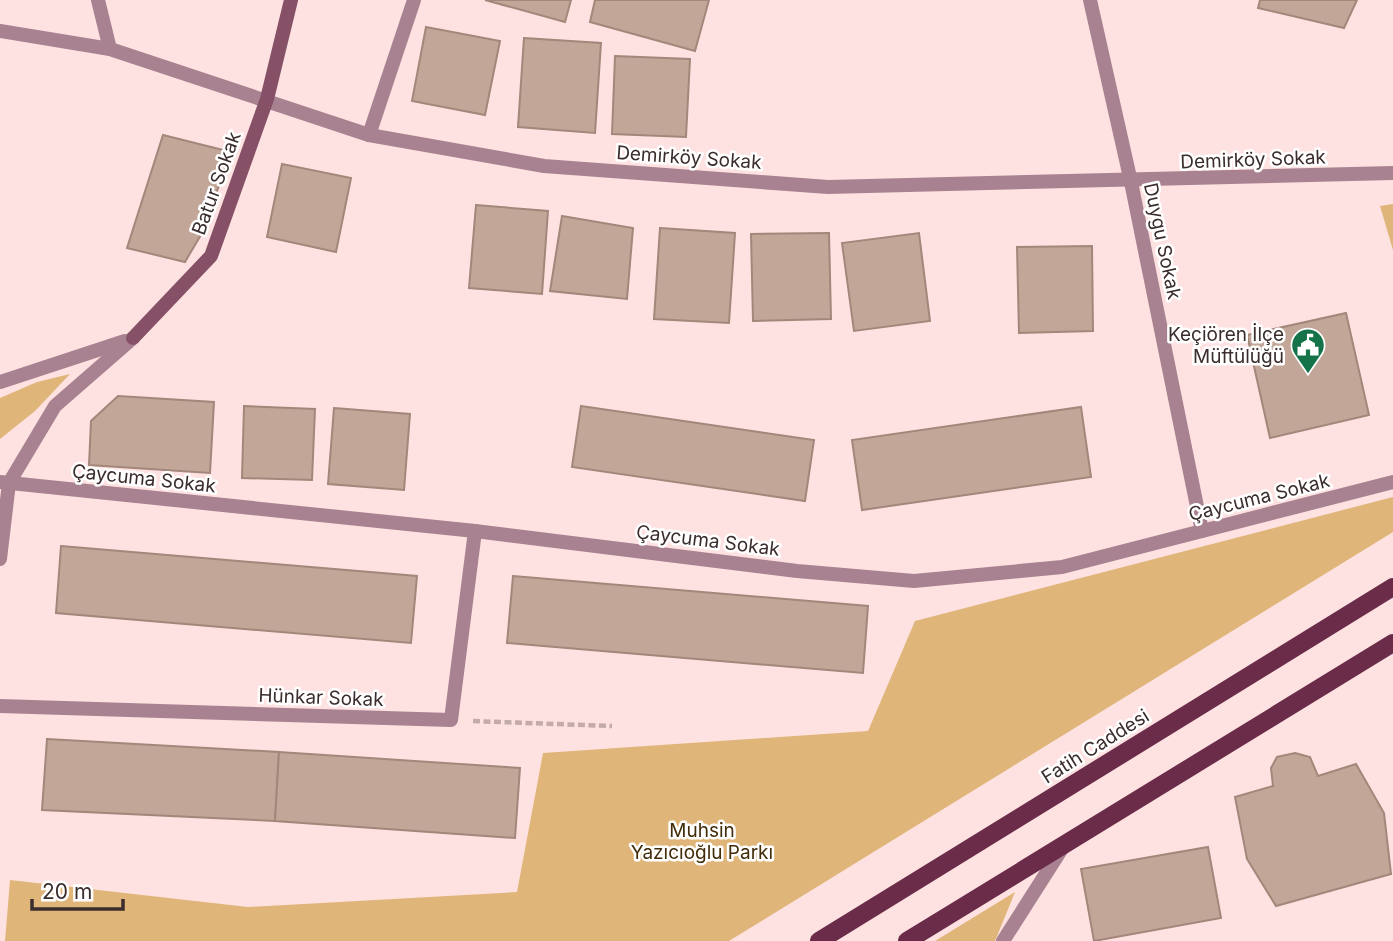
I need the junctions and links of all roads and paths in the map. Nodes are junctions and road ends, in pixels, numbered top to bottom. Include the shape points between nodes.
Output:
1 (97, 0) edge
2 (291, 0) edge
3 (415, 0) edge
4 (1090, 0) edge
5 (0, 31) edge
6 (110, 49) junction
7 (267, 99) junction
8 (369, 135) junction
9 (1393, 173) edge
10 (1131, 182) junction
11 (133, 338) junction
12 (0, 382) edge
13 (1393, 482) edge
14 (4, 483) edge
15 (475, 531) junction
16 (1202, 531) junction
17 (0, 559) edge
18 (1393, 587) edge
19 (1393, 643) edge
20 (0, 706) edge
21 (451, 720) junction
22 (612, 726) dead end
23 (1064, 846) junction
24 (819, 941) edge
25 (907, 941) edge
26 (1003, 941) edge

1 - 6 street
2 - 7 street, Batur Sokak
3 - 8 street
4 - 10 street, Duygu Sokak
5 - 6 street, Demirköy Sokak
6 - 7 street, Demirköy Sokak
7 - 8 street, Demirköy Sokak
7 - 11 street, Batur Sokak via 211,256
8 - 10 street, Demirköy Sokak via 544,166 828,187
9 - 10 street, Demirköy Sokak
10 - 16 street, Duygu Sokak
11 - 12 street, Batur Sokak
11 - 14 street via 55,406
13 - 16 street, Çaycuma Sokak
14 - 15 street, Çaycuma Sokak
14 - 17 street
15 - 16 street, Çaycuma Sokak via 914,581 1062,567
15 - 21 street
18 - 24 main road, Fatih Caddesi
19 - 23 main road
20 - 21 street, Hünkar Sokak
21 - 22 path
23 - 25 main road
23 - 26 street

